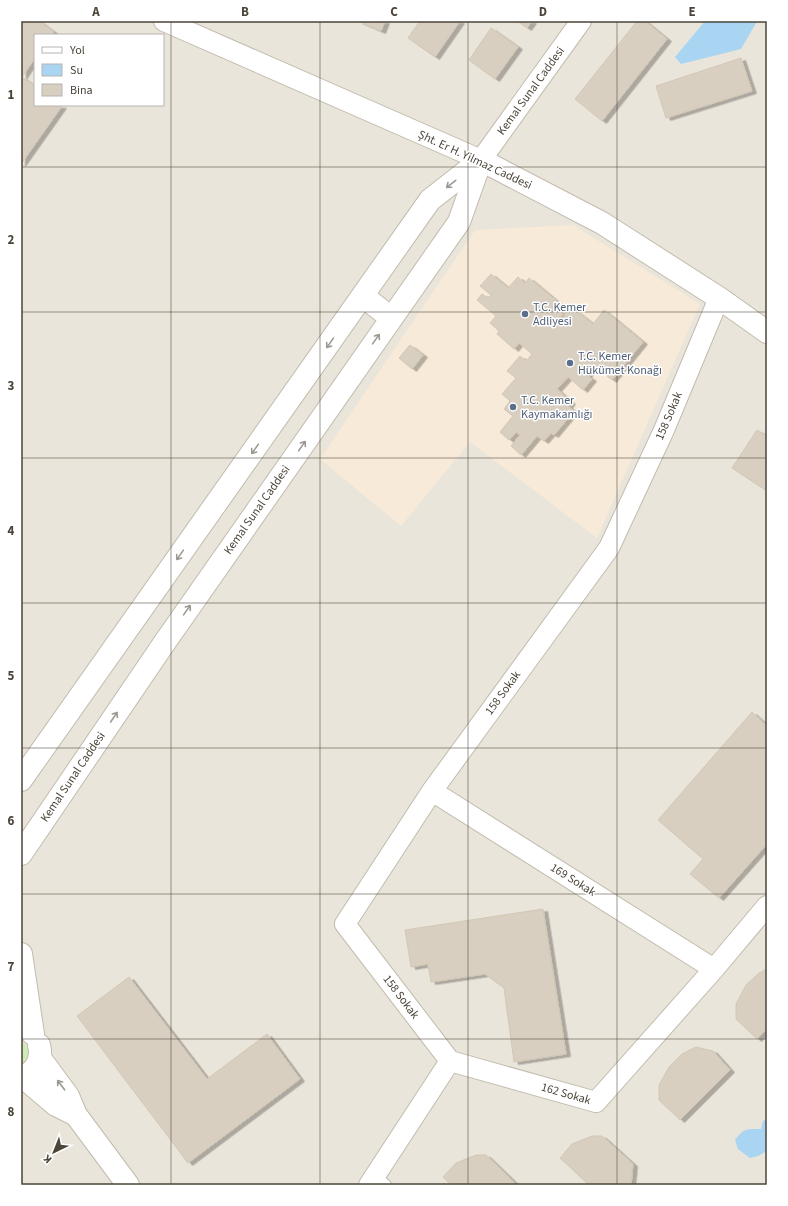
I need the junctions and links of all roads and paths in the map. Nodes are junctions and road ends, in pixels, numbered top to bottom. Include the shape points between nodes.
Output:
1 (164, 21) edge
2 (581, 21) edge
3 (194, 27) edge
4 (481, 160) junction
5 (363, 296) junction
6 (719, 298) junction
7 (391, 318) junction
8 (767, 332) edge
9 (21, 780) edge
10 (432, 791) junction
11 (21, 854) edge
12 (767, 906) edge
13 (21, 954) edge
14 (714, 969) junction
15 (25, 1028) edge
16 (40, 1058) junction
17 (450, 1061) junction
18 (22, 1077) edge
19 (76, 1115) junction
20 (377, 1182) edge
21 (128, 1185) edge

1 - 3 street, Şht. Er H. Yilmaz Caddesi
2 - 4 street, Kemal Sunal Caddesi
3 - 4 street, Şht. Er H. Yilmaz Caddesi
4 -> 5 street, Kemal Sunal Caddesi via 430,200
4 - 6 street, Şht. Er H. Yilmaz Caddesi via 602,223
4 - 7 street, Kemal Sunal Caddesi via 459,222
5 - 7 street
5 -> 9 street, Kemal Sunal Caddesi
6 - 8 street, Şht. Er H. Yilmaz Caddesi
6 - 10 street, 158 Sokak via 664,430 609,548
11 -> 7 street, Kemal Sunal Caddesi
10 - 14 street, 169 Sokak
10 - 17 street, 158 Sokak via 345,924
12 - 14 street, 162 Sokak
13 - 15 street
14 - 17 street, 162 Sokak via 596,1102
15 - 16 street via 40,1046
16 - 18 street via 37,1067
19 -> 16 street via 68,1096
17 - 20 street
18 - 19 street via 56,1105
19 - 21 street

